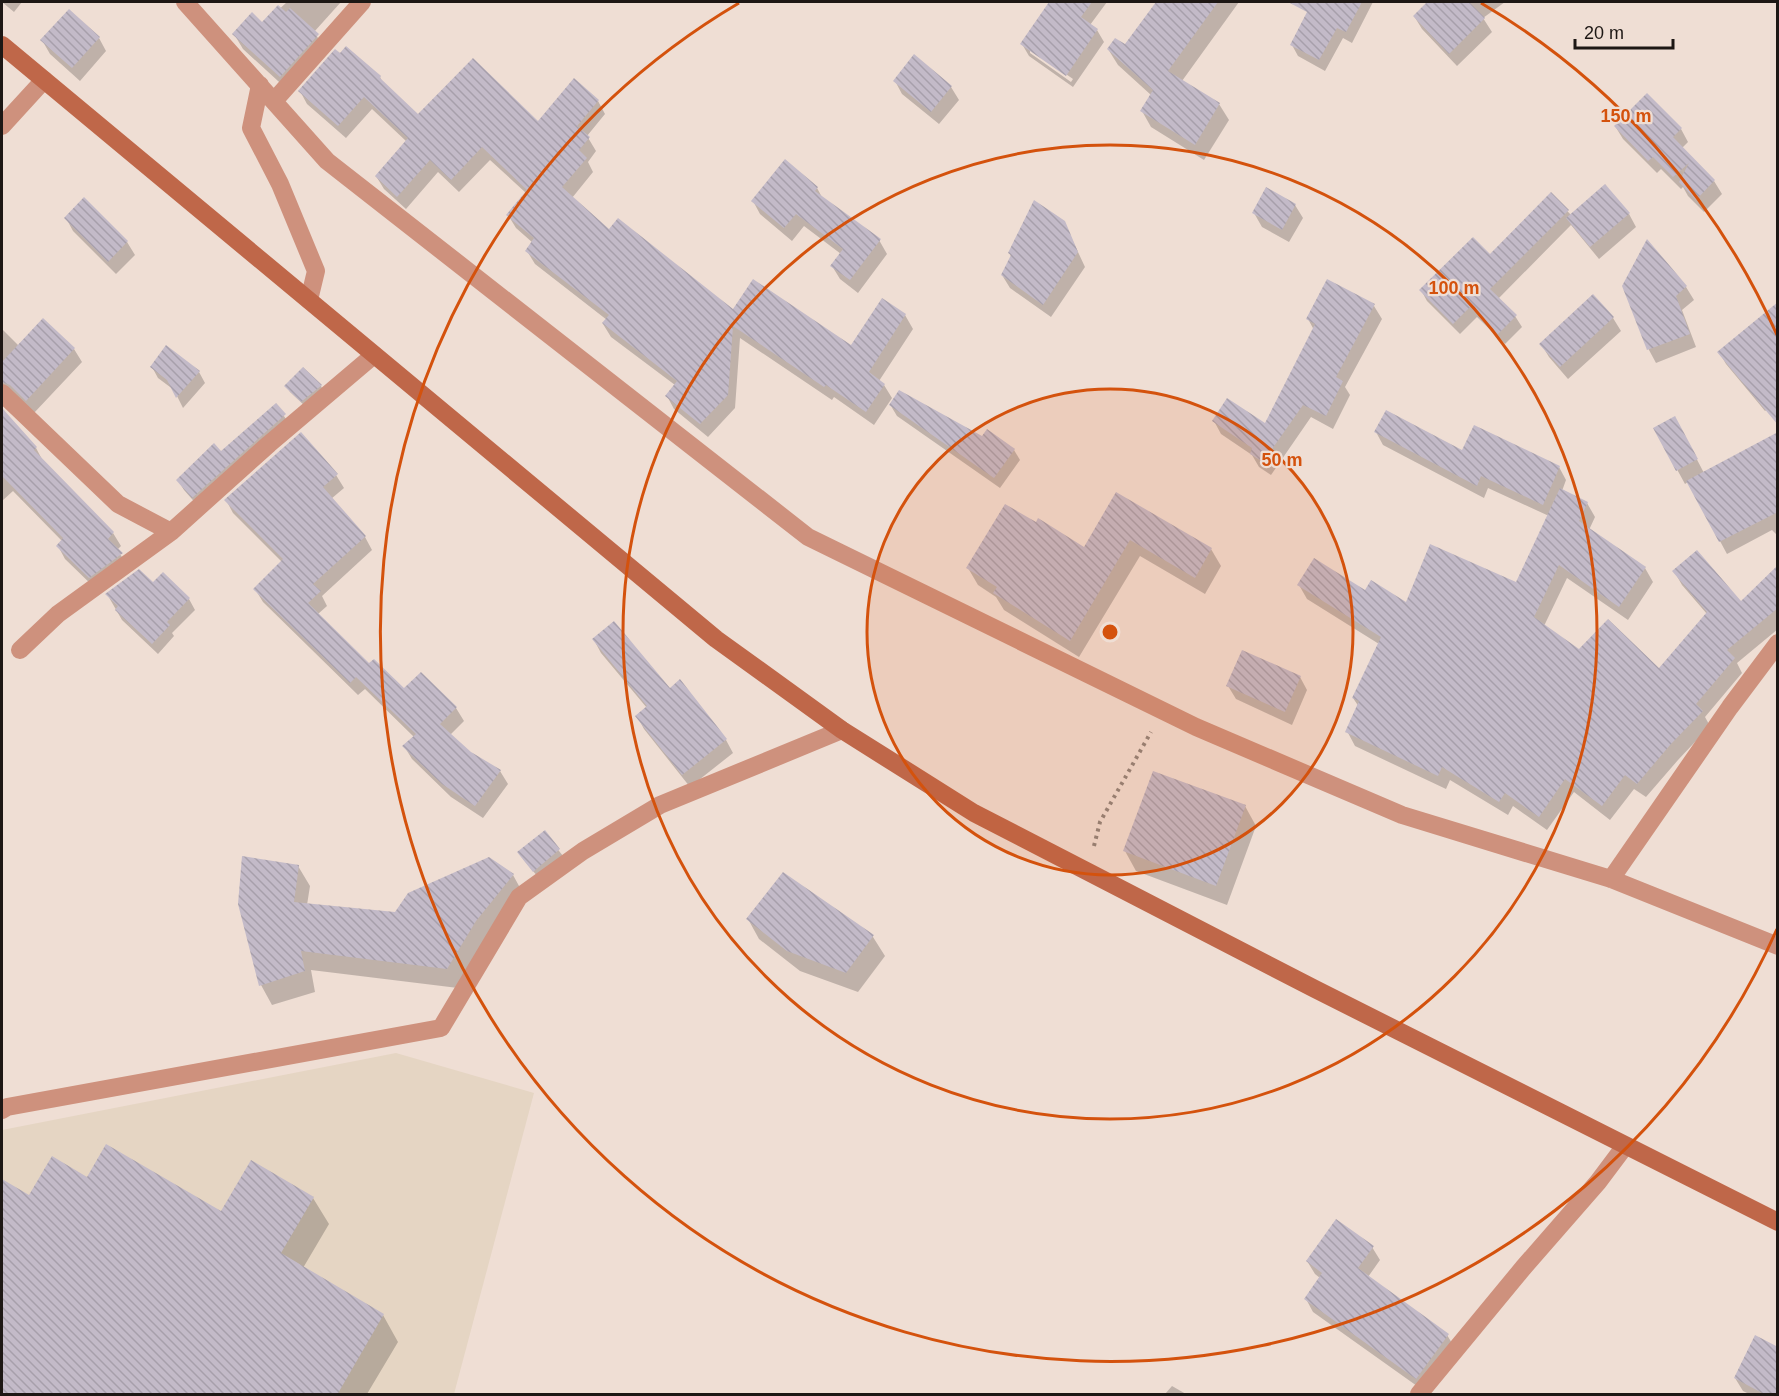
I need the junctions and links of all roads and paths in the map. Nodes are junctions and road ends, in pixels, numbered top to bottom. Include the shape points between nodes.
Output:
1 (185, 2) edge
2 (362, 2) edge
3 (2, 45) edge
4 (44, 80) junction
5 (260, 86) junction
6 (274, 101) junction
7 (2, 126) edge
8 (309, 300) junction
9 (374, 355) junction
10 (2, 393) edge
11 (171, 532) junction
12 (1778, 643) edge
13 (20, 650) dead end
14 (1163, 711) junction
15 (842, 730) junction
16 (1088, 872) junction
17 (1611, 879) junction
18 (1778, 946) edge
19 (2, 1110) edge
20 (1624, 1146) junction
21 (1778, 1222) edge
22 (1419, 1395) edge

1 - 5 street
2 - 6 street
3 - 4 main road
4 - 7 street
4 - 8 main road
5 - 6 street
5 - 8 street via 251,128 280,184 316,271
6 - 14 street via 327,160 808,537
8 - 9 main road
9 - 11 street
9 - 15 main road via 716,639
10 - 11 street via 118,504
11 - 13 street via 58,614
12 - 17 street
14 - 16 path via 1100,822
14 - 17 street via 1402,815
15 - 16 main road via 974,813
15 - 19 street via 660,805 583,851 519,897 441,1028 199,1070
16 - 20 main road
17 - 18 street
20 - 21 main road
20 - 22 street

